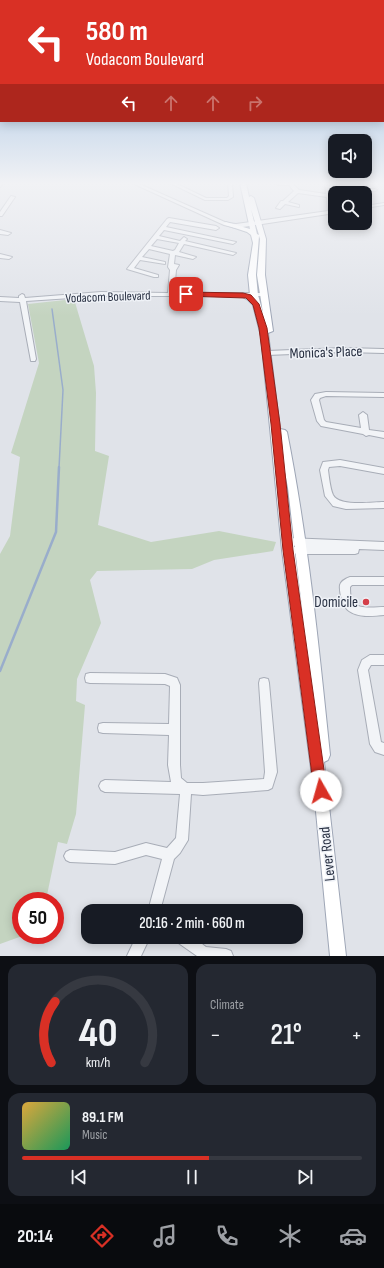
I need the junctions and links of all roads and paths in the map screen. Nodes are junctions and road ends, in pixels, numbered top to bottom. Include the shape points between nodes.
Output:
1 (163, 228) joint
2 (192, 228) edge
3 (238, 228) edge
4 (253, 228) edge
5 (261, 228) edge
6 (0, 232) edge
7 (189, 232) junction
8 (8, 233) dead end
9 (256, 236) junction
10 (156, 237) junction
11 (182, 242) junction
12 (233, 242) dead end
13 (147, 247) junction
14 (176, 252) junction
15 (233, 253) dead end
16 (0, 256) edge
17 (9, 257) dead end
18 (193, 257) dead end
19 (139, 258) junction
20 (163, 263) dead end
21 (156, 276) dead end
22 (254, 290) junction
23 (172, 292) junction
24 (241, 292) junction
25 (264, 293) junction
26 (0, 294) edge
27 (22, 298) junction
28 (0, 299) edge
29 (256, 304) junction
30 (384, 351) edge
31 (269, 353) junction
32 (33, 359) dead end
33 (384, 395) edge
34 (363, 415) dead end
35 (366, 432) junction
36 (384, 435) edge
37 (384, 471) edge
38 (384, 506) edge
39 (294, 546) junction
40 (384, 548) edge
41 (384, 581) edge
42 (384, 611) edge
43 (384, 660) edge
44 (90, 678) dead end
45 (264, 682) dead end
46 (103, 728) dead end
47 (173, 730) junction
48 (384, 749) edge
49 (105, 786) dead end
50 (186, 788) junction
51 (169, 855) junction
52 (70, 856) dead end
53 (156, 904) edge
54 (140, 944) edge
55 (192, 944) edge
56 (134, 956) edge
57 (226, 956) edge
58 (338, 956) edge
59 (343, 956) edge

1 - 7 street
1 - 10 street
2 - 7 street
3 - 9 main road
4 - 9 main road, Lever Road
5 - 25 main road, Lever Road via 263,239 261,275
6 - 8 street
7 - 11 street
7 - 12 street
9 - 22 main road, Lever Road via 252,276
10 - 11 street
10 - 13 street
11 - 14 street
11 - 15 street
13 - 14 street
13 - 19 street
14 - 18 street
14 - 23 street
16 - 17 street
19 - 20 street
19 - 21 street via 130,270
22 - 24 main road via 248,288
22 - 25 street
22 - 29 main road, Lever Road
23 - 24 street, Vodacom Boulevard
23 - 27 street, Vodacom Boulevard
24 - 29 main road
25 - 31 main road, Lever Road via 271,345
26 - 27 street, Vodacom Boulevard
27 - 28 street, Vodacom Boulevard
27 - 32 street
29 - 31 main road, Lever Road
30 - 31 street, Monica's Place
31 - 39 main road, Lever Road
33 - 35 street via 326,394 316,398 316,406 324,424
34 - 35 street
35 - 36 street
37 - 38 street via 336,462 326,464 324,470 329,496 336,504
39 - 40 street
39 - 58 main road, Lever Road
39 - 59 main road, Lever Road via 310,621
41 - 42 street via 350,581 345,585 348,602 352,608
43 - 48 street via 369,660 364,664 363,670 376,744
44 - 47 street via 165,679 173,682
45 - 50 street via 270,783 265,786
46 - 47 street
47 - 50 street via 175,779
49 - 50 street
50 - 51 street via 183,837
51 - 52 street via 146,849 114,858
51 - 53 street
54 - 56 street
55 - 57 street via 204,953

